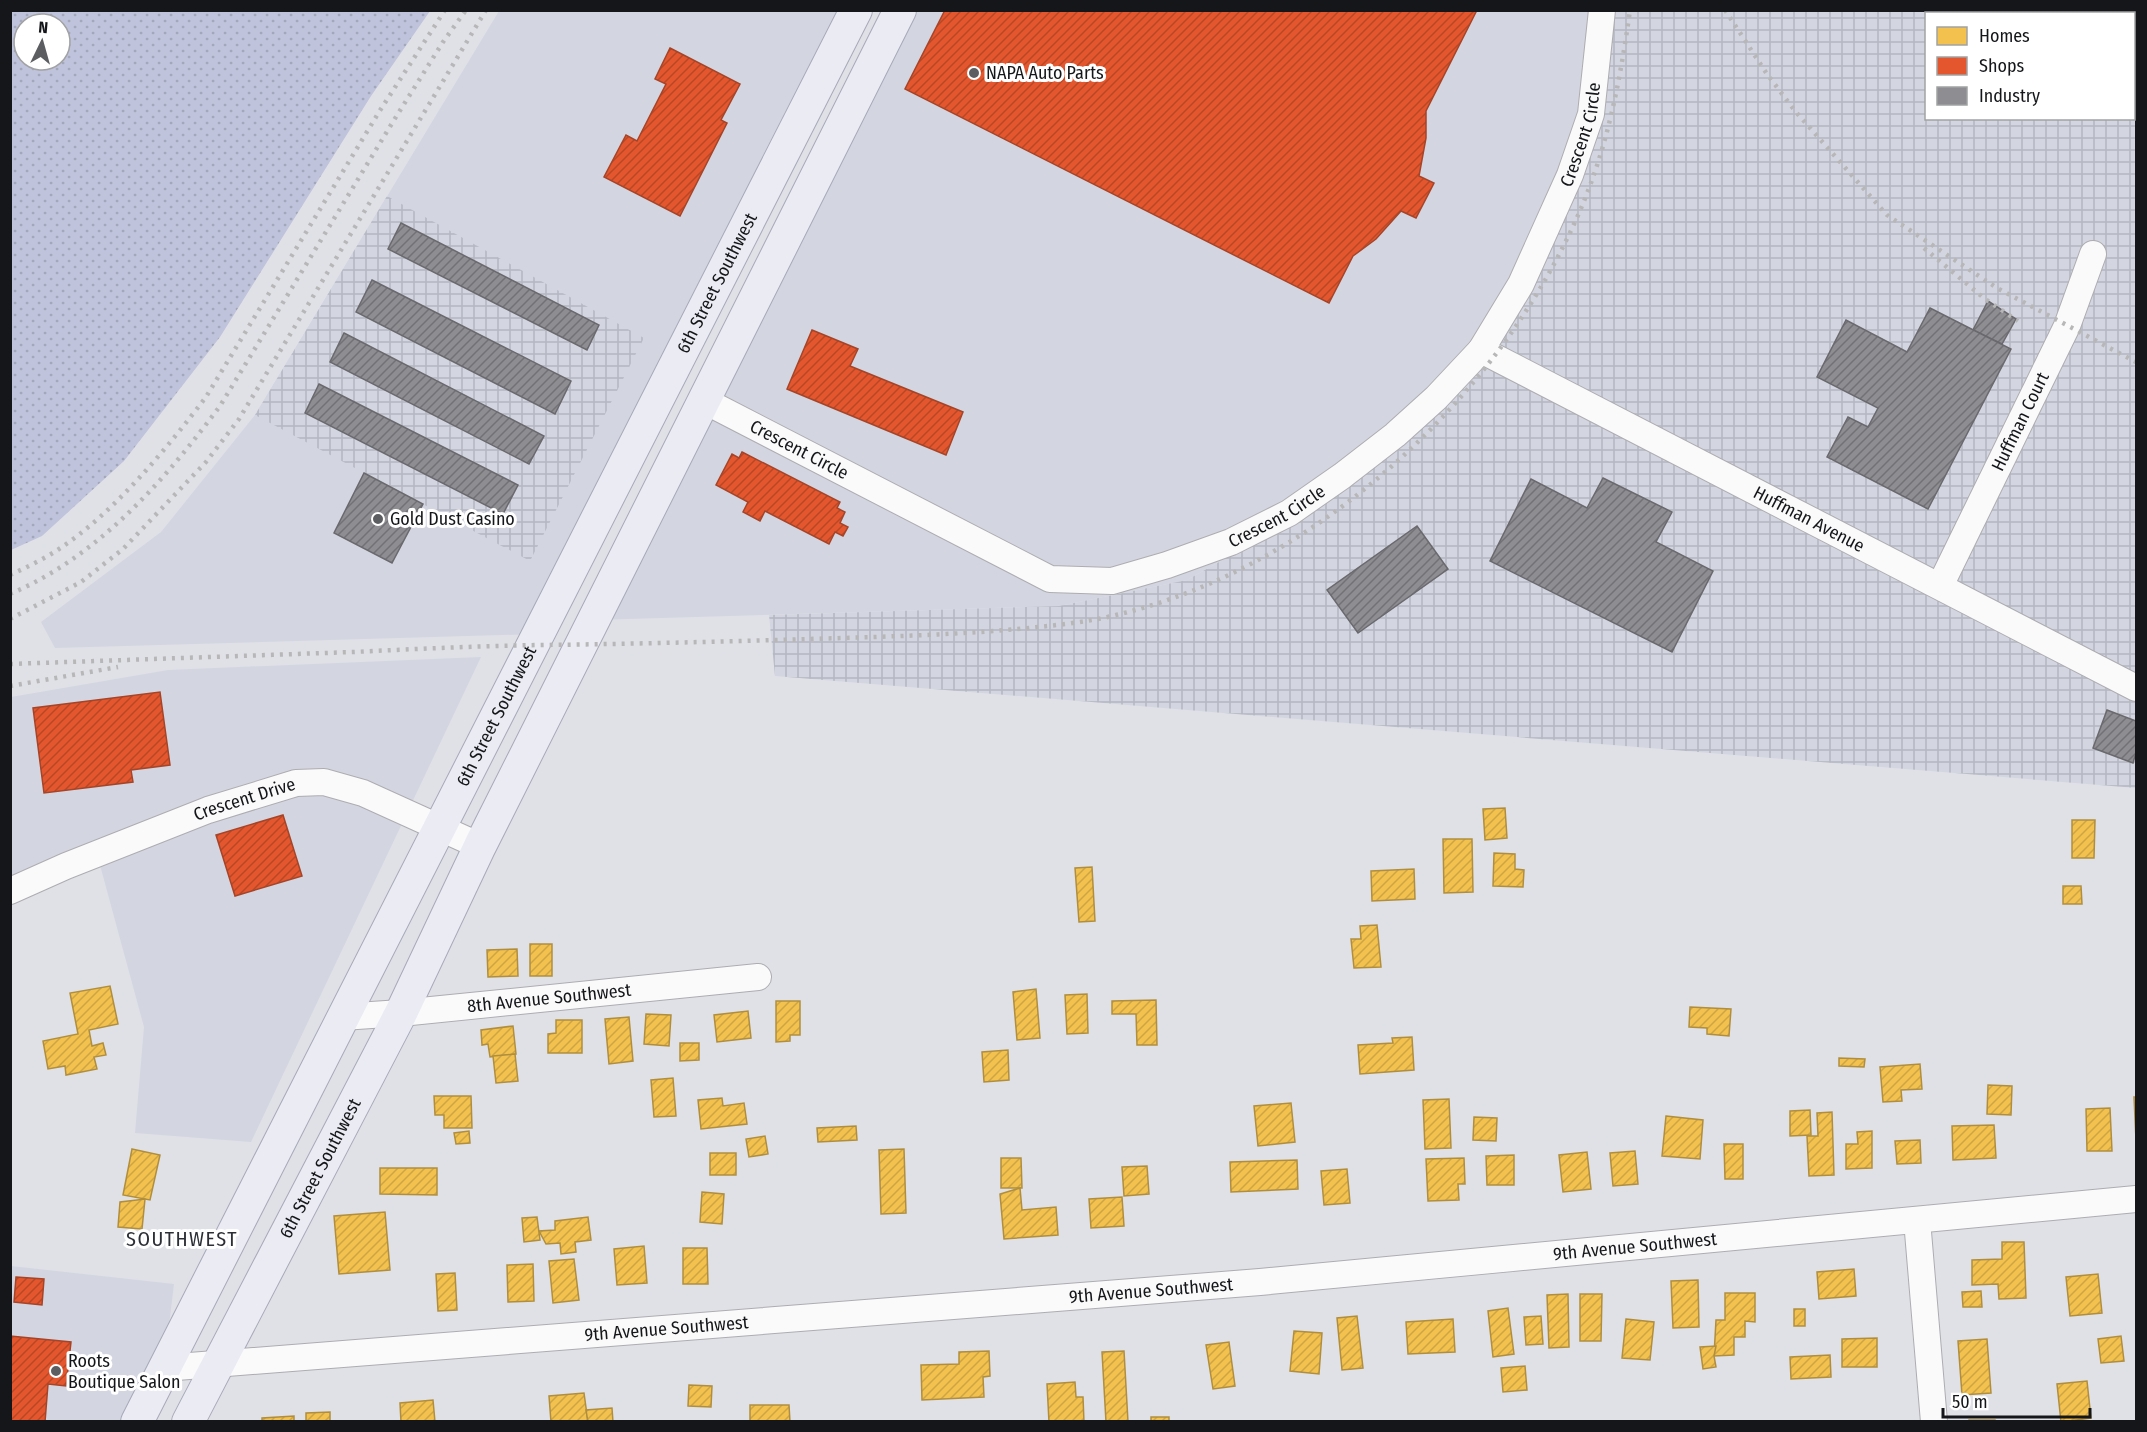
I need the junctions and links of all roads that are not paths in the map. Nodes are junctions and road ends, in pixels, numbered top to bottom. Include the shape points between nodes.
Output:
1 (856, 10) edge
2 (900, 10) edge
3 (1602, 10) edge
4 (2093, 254) dead end
5 (1481, 350) junction
6 (705, 401) junction
7 (1940, 585) junction
8 (2136, 688) edge
9 (439, 827) junction
10 (480, 846) junction
11 (10, 891) edge
12 (758, 977) dead end
13 (401, 1013) junction
14 (342, 1017) junction
15 (2136, 1199) edge
16 (1917, 1220) junction
17 (217, 1365) junction
18 (164, 1368) junction
19 (137, 1422) edge
20 (188, 1422) edge
21 (1934, 1422) edge

1 - 9 main road, 6th Street Southwest
2 - 6 main road, 6th Street Southwest
3 - 5 street, Crescent Circle via 1591,114 1570,175 1521,285
4 - 7 street, Huffman Court via 2067,326
5 - 6 street, Crescent Circle via 1436,399 1395,435 1289,513 1232,542 1112,581 1050,579
5 - 7 street, Huffman Avenue
6 - 10 main road, 6th Street Southwest
7 - 8 street, Huffman Avenue
9 - 10 street, Crescent Drive
9 - 11 street, Crescent Drive via 363,793 324,782 296,783 208,810
9 - 14 main road, 6th Street Southwest
10 - 13 main road, 6th Street Southwest
12 - 13 street, 8th Avenue Southwest
13 - 14 street, 8th Avenue Southwest
13 - 17 main road, 6th Street Southwest
14 - 18 main road, 6th Street Southwest
15 - 16 street, 9th Avenue Southwest
16 - 17 street, 9th Avenue Southwest via 1260,1282
16 - 21 street
17 - 18 street, 9th Avenue Southwest
17 - 20 main road, 6th Street Southwest
18 - 19 main road, 6th Street Southwest

